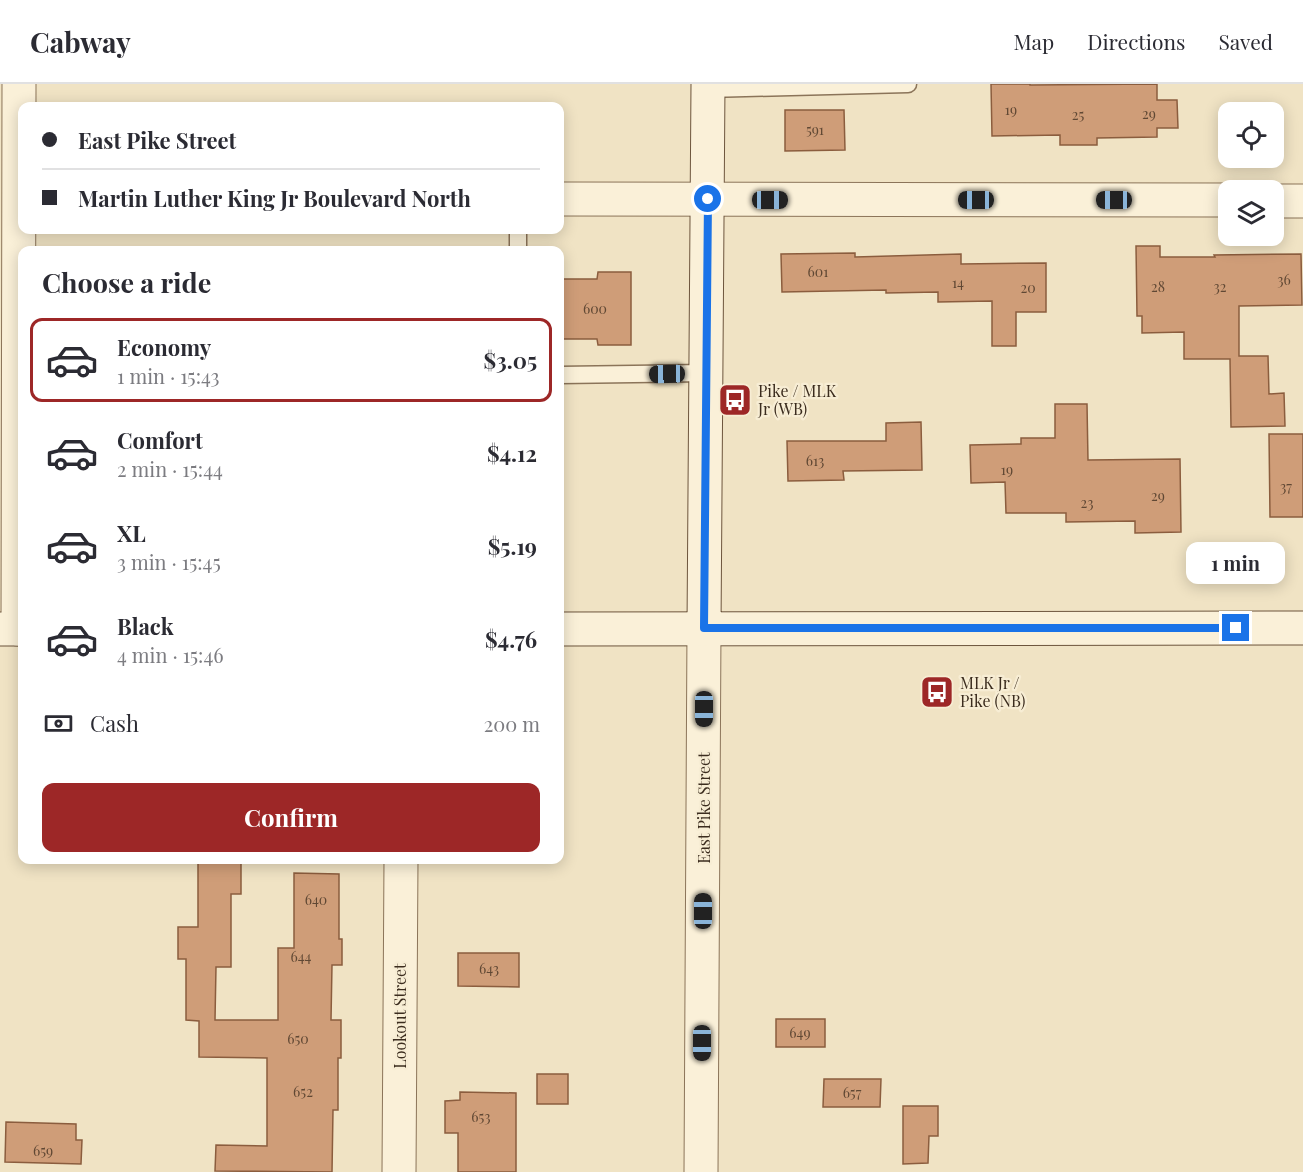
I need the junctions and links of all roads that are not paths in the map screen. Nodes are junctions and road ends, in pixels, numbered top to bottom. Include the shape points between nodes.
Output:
1 (19, 84) edge
2 (908, 84) edge
3 (708, 87) edge
4 (18, 102) edge
5 (18, 107) edge
6 (14, 199) edge
7 (564, 199) edge
8 (708, 199) junction
9 (1218, 200) edge
10 (1284, 201) edge
11 (1303, 201) edge
12 (706, 373) junction
13 (564, 375) edge
14 (704, 628) junction
15 (1303, 628) edge
16 (13, 629) edge
17 (564, 629) edge
18 (401, 864) edge
19 (399, 1172) edge
20 (701, 1172) edge

1 - 4 street
2 - 3 lane
3 - 8 street, East Pike Street
5 - 6 street
6 - 16 street
7 - 8 street
8 - 9 street
8 - 12 street, East Pike Street
10 - 11 street
12 - 13 lane
12 - 14 street, East Pike Street
14 - 15 street
14 - 17 street
14 - 20 street, East Pike Street
18 - 19 street, Lookout Street

